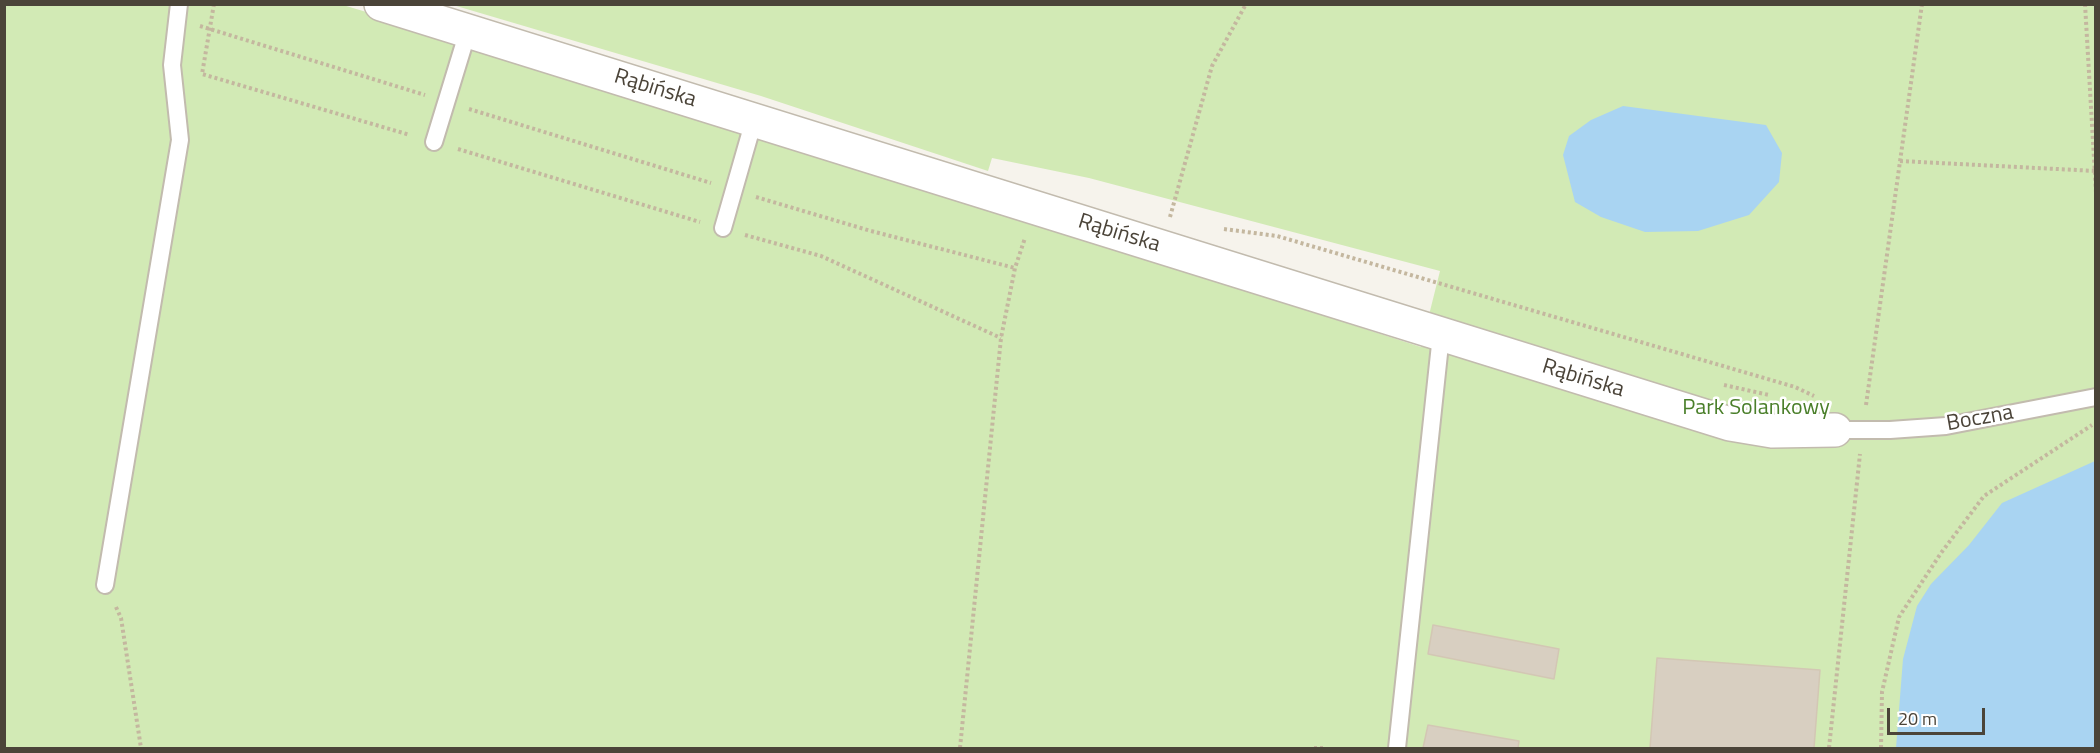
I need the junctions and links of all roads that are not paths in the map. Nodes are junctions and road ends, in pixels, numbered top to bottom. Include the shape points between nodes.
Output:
1 (179, 4) edge
2 (381, 4) edge
3 (468, 31) junction
4 (754, 120) junction
5 (434, 142) road end
6 (723, 228) road end
7 (1441, 335) junction
8 (2096, 397) edge
9 (1849, 430) joint
10 (105, 585) road end
11 (1396, 748) edge

1 - 10 lane via 172,65 180,140
2 - 3 street, Rąbińska
3 - 4 street, Rąbińska
3 - 5 lane
4 - 6 lane
4 - 7 street, Rąbińska
7 - 9 street, Rąbińska via 1730,424 1772,431
7 - 11 lane
8 - 9 lane, Boczna via 1946,426

